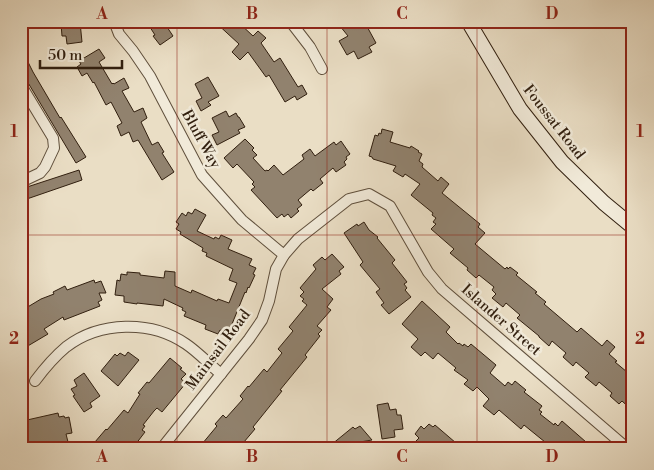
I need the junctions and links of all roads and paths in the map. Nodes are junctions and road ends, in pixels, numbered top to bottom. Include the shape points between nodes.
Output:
1 (114, 21) edge
2 (290, 21) edge
3 (468, 21) edge
4 (322, 69) dead end
5 (21, 85) edge
6 (21, 182) edge
7 (376, 197) joint
8 (633, 227) edge
9 (284, 255) junction
10 (221, 374) junction
11 (34, 381) dead end
12 (161, 449) edge
13 (628, 449) edge

1 - 9 street, Bluff Way via 119,34 150,76 202,175 242,220
2 - 4 street via 310,46
3 - 8 main road, Foussat Road via 520,109 562,162
5 - 6 street via 52,138 54,148 46,167
7 - 9 street, Mainsail Road via 369,194 349,199 298,239
7 - 13 street, Islander Street via 390,206 428,272 442,289
9 - 10 street, Mainsail Road via 276,269 262,320
10 - 11 street via 186,344 160,331 126,326 88,333 53,358
10 - 12 street, Mainsail Road

